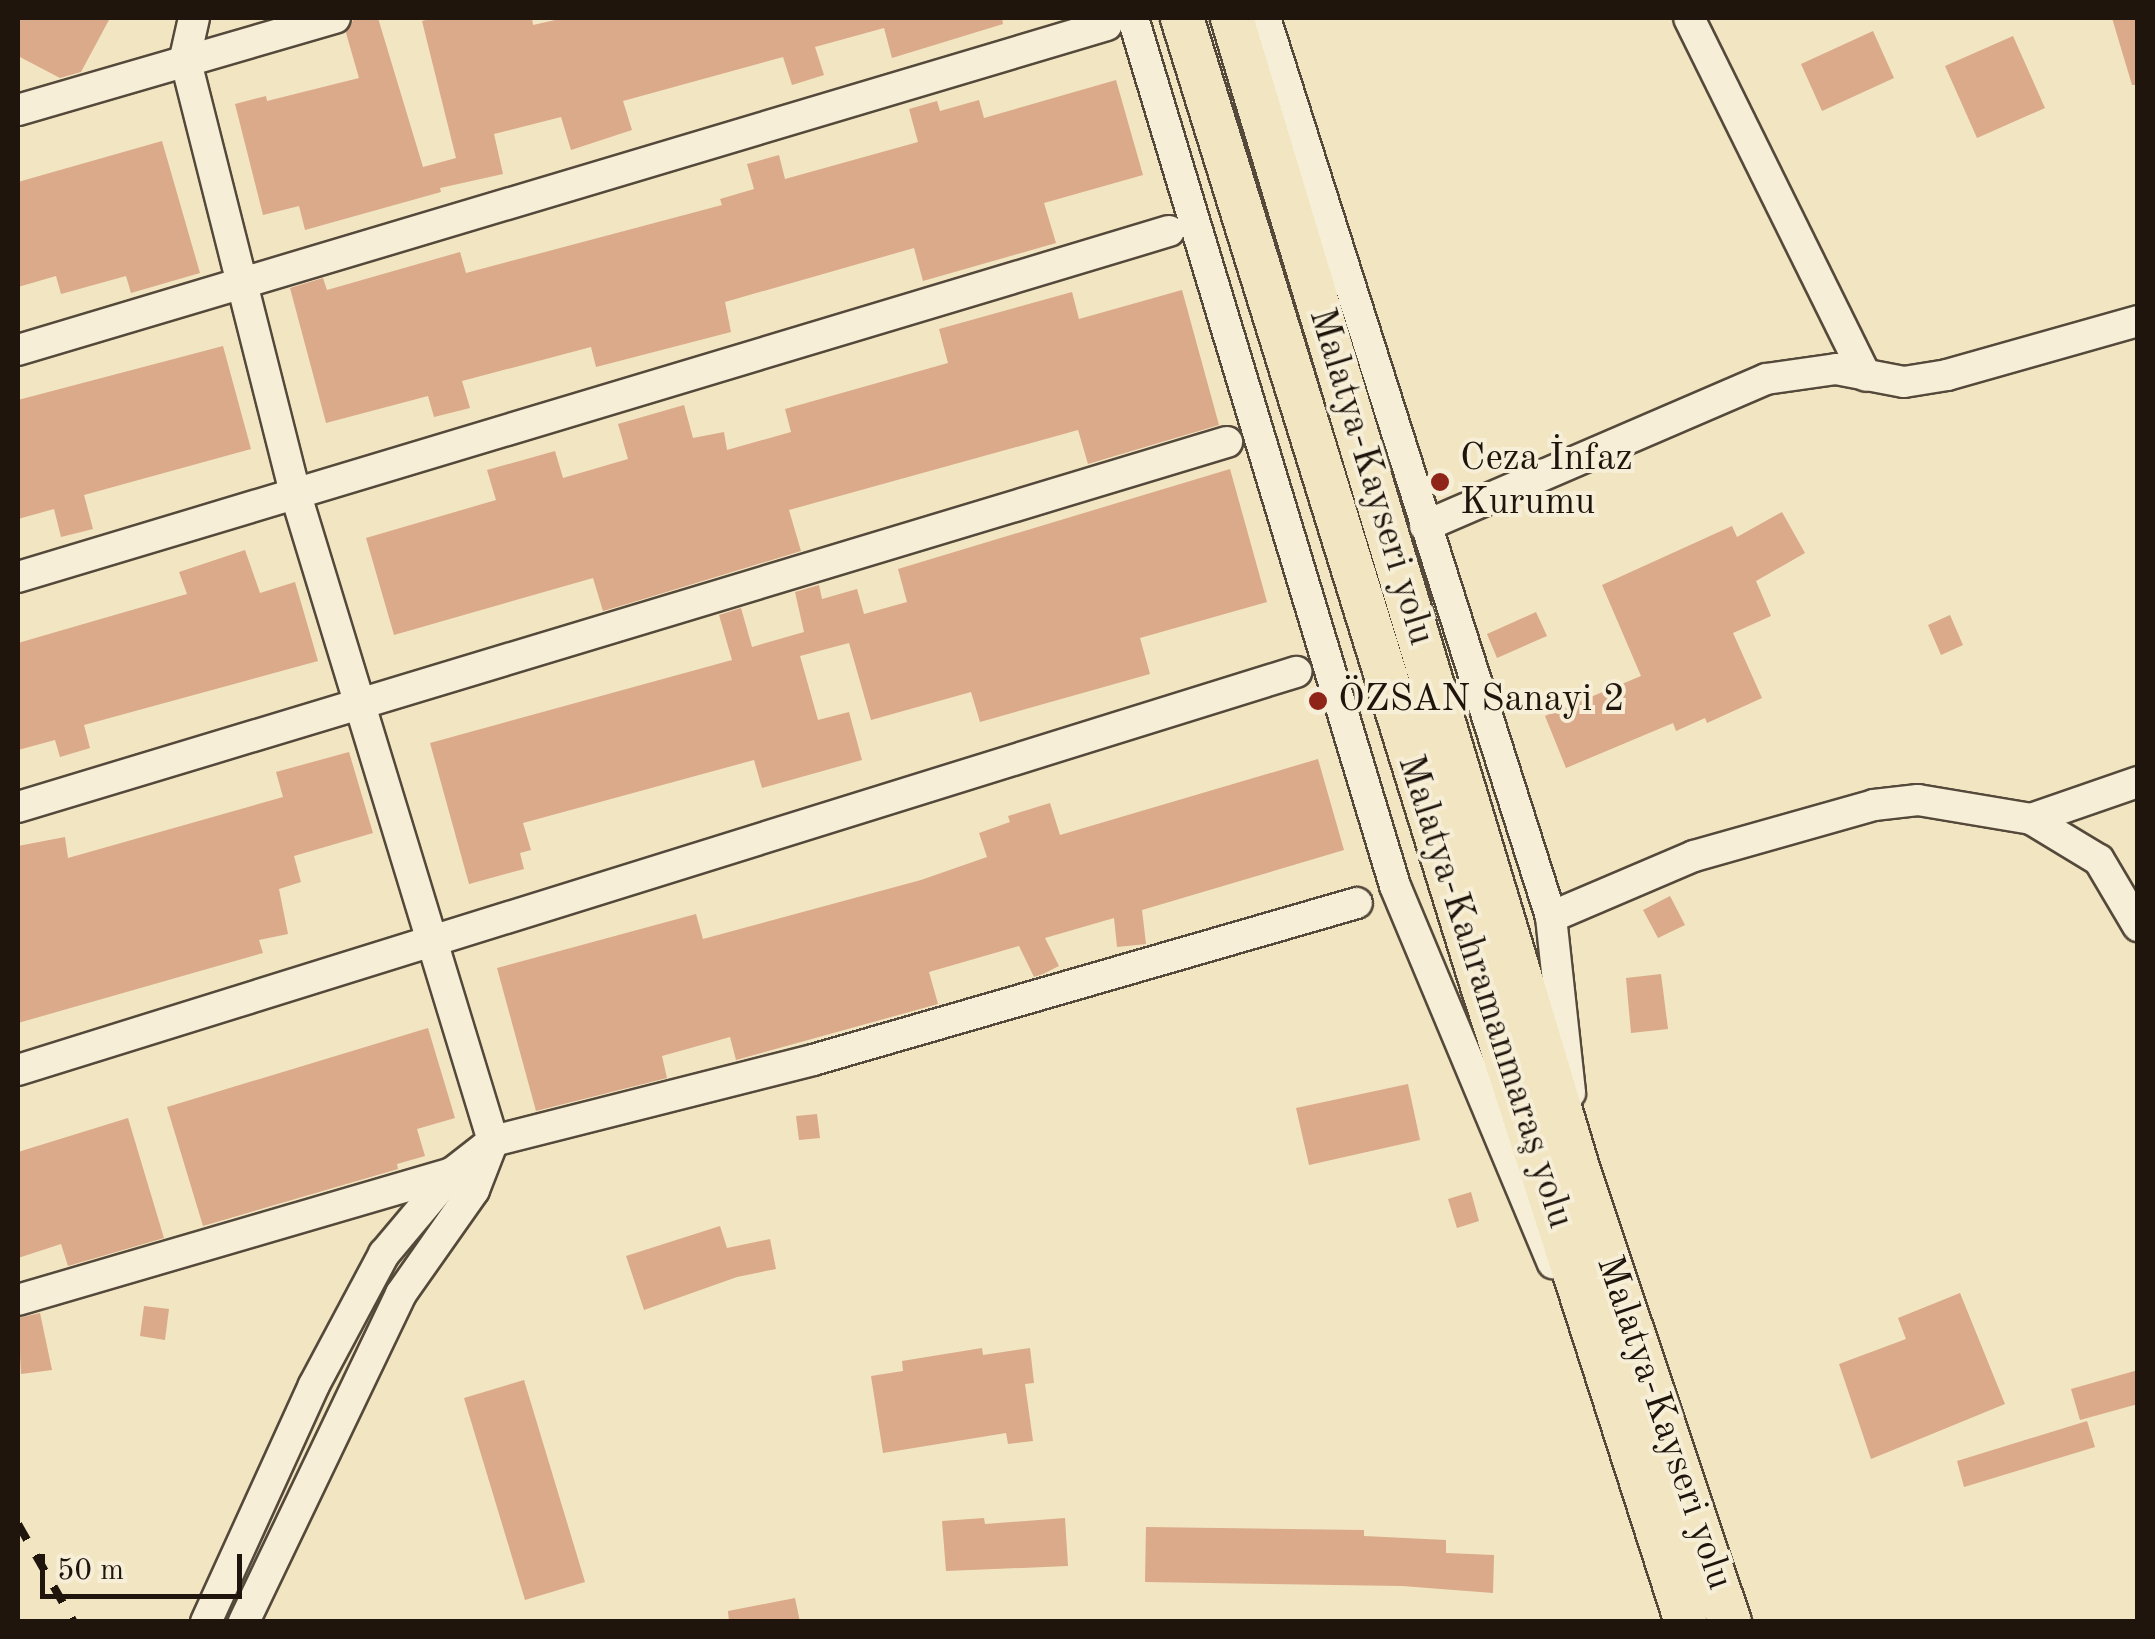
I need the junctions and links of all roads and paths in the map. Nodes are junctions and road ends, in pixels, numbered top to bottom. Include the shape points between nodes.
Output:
1 (194, 18) edge
2 (334, 18) edge
3 (1182, 18) edge
4 (1232, 18) edge
5 (1265, 18) edge
6 (1688, 18) edge
7 (1120, 21) edge
8 (184, 58) junction
9 (18, 110) edge
10 (1170, 231) dead end
11 (242, 285) junction
12 (2138, 322) edge
13 (18, 350) edge
14 (1866, 376) junction
15 (1228, 442) dead end
16 (295, 492) junction
17 (1425, 526) junction
18 (18, 577) edge
19 (1296, 672) dead end
20 (360, 702) junction
21 (2138, 782) edge
22 (18, 807) edge
23 (2031, 818) junction
24 (1356, 903) dead end
25 (1550, 917) junction
26 (2138, 926) edge
27 (434, 942) junction
28 (18, 1070) edge
29 (493, 1141) junction
30 (1579, 1171) junction
31 (452, 1173) junction
32 (18, 1300) edge
33 (1624, 1432) junction
34 (206, 1622) edge
35 (244, 1622) edge
36 (1686, 1622) edge
37 (1730, 1622) edge

1 - 8 street
2 - 8 street
3 - 33 highway, Malatya-Kahramanmaraş yolu
4 - 30 highway, Malatya-Kayseri yolu
5 - 17 street
6 - 14 street
7 - 11 street
7 - 33 street via 1395,886
8 - 9 street
8 - 11 street
10 - 16 street
11 - 13 street
11 - 16 street
12 - 14 street via 1947,375 1904,382
14 - 17 street via 1836,368 1766,378
15 - 20 street
16 - 18 street
16 - 20 street
17 - 25 street
19 - 27 street
20 - 22 street
20 - 27 street
21 - 23 street
23 - 25 street via 1918,800 1874,805 1694,856
23 - 26 street via 2099,860
24 - 29 street via 813,1060
25 - 30 street
27 - 28 street
27 - 29 street
29 - 31 street
29 - 35 street via 474,1190 401,1294
30 - 37 highway, Malatya-Kayseri yolu
31 - 32 street
31 - 34 street via 384,1254 314,1384
33 - 36 highway, Malatya-Kahramanmaraş yolu

